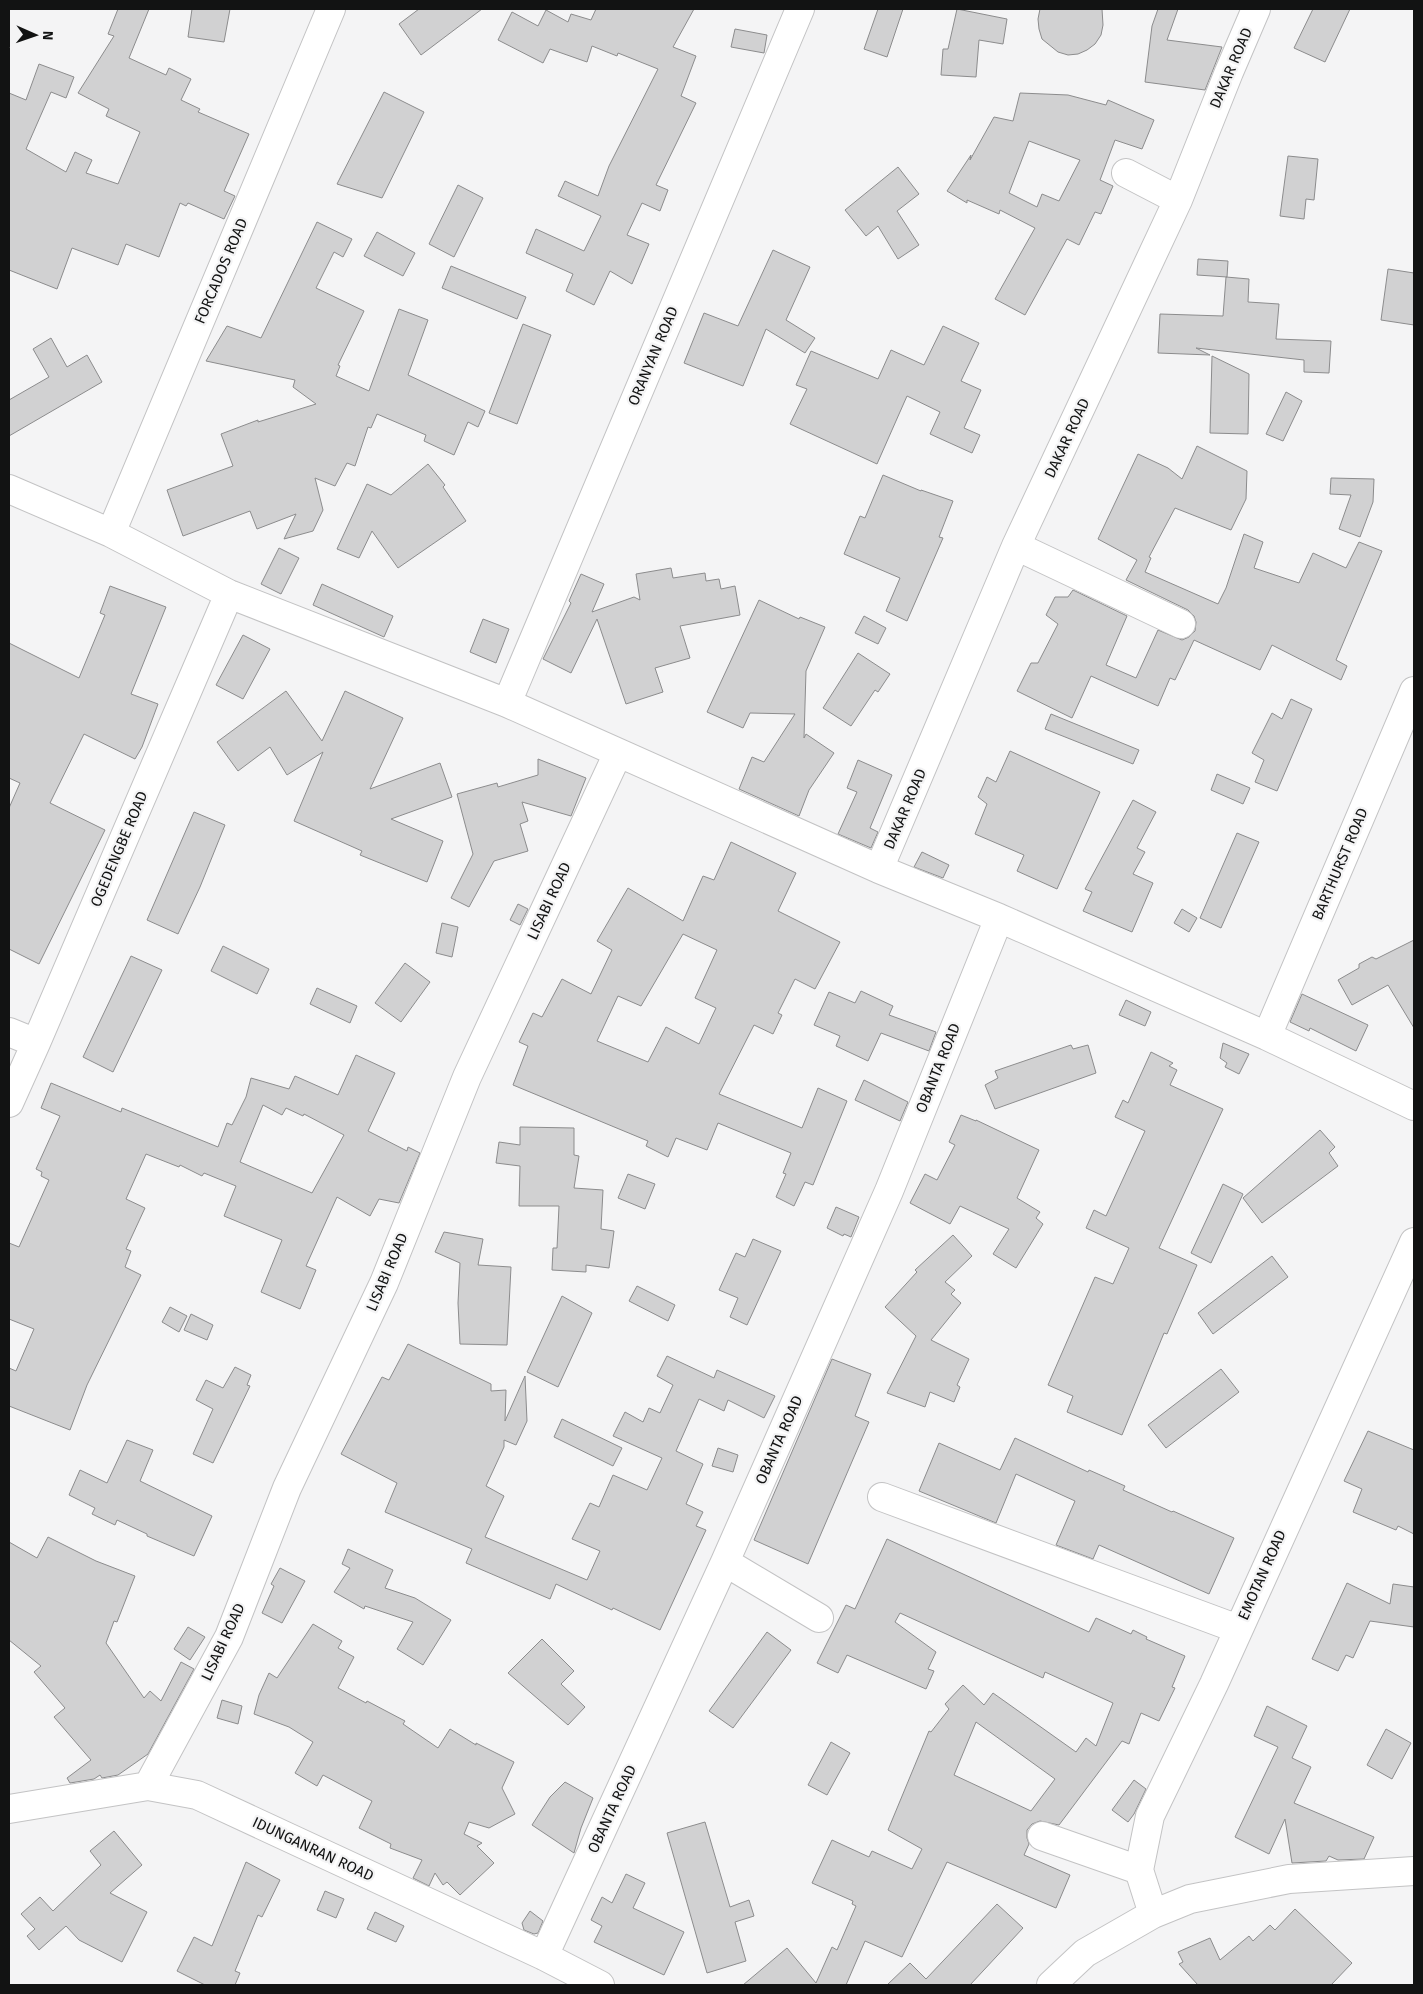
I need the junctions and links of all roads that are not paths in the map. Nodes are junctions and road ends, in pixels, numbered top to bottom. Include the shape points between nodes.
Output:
1 (331, 9) edge
2 (800, 9) edge
3 (1256, 9) edge
4 (1126, 173) dead end
5 (1178, 200) junction
6 (9, 489) edge
7 (111, 533) junction
8 (1016, 546) junction
9 (229, 594) junction
10 (1182, 624) dead end
11 (1414, 691) edge
12 (507, 703) junction
13 (618, 753) junction
14 (879, 869) junction
15 (999, 918) junction
16 (9, 1032) edge
17 (1267, 1036) junction
18 (36, 1043) junction
19 (9, 1103) edge
20 (1414, 1106) edge
21 (1414, 1242) edge
22 (882, 1497) dead end
23 (725, 1562) junction
24 (819, 1618) dead end
25 (1238, 1629) junction
26 (148, 1786) junction
27 (9, 1810) edge
28 (1042, 1836) dead end
29 (1139, 1870) junction
30 (1414, 1871) edge
31 (1153, 1914) junction
32 (544, 1956) junction
33 (600, 1985) edge
34 (1051, 1985) edge

1 - 7 street, FORCADOS ROAD
2 - 12 street, ORANYAN ROAD
3 - 5 street, DAKAR ROAD
4 - 5 street
5 - 8 street, DAKAR ROAD
6 - 7 street
7 - 9 street
8 - 10 street
8 - 14 street, DAKAR ROAD
9 - 12 street
9 - 18 street, OGEDENGBE ROAD
11 - 17 street, BARTHURST ROAD
12 - 13 street
13 - 14 street
13 - 26 street, LISABI ROAD via 467,1077 384,1283 287,1488 229,1638
14 - 15 street
15 - 17 street
15 - 23 street, OBANTA ROAD via 888,1191
16 - 18 street
17 - 20 street
18 - 19 street, OGEDENGBE ROAD
21 - 25 street, EMOTAN ROAD
22 - 25 street
23 - 24 street
23 - 32 street, OBANTA ROAD
25 - 29 street, EMOTAN ROAD via 1150,1816
26 - 27 street, IDUNGANRAN ROAD
26 - 32 street, IDUNGANRAN ROAD via 197,1796
28 - 29 street
29 - 31 street, EMOTAN ROAD
30 - 31 street via 1289,1879 1190,1899
31 - 34 street via 1085,1953
32 - 33 street, IDUNGANRAN ROAD

